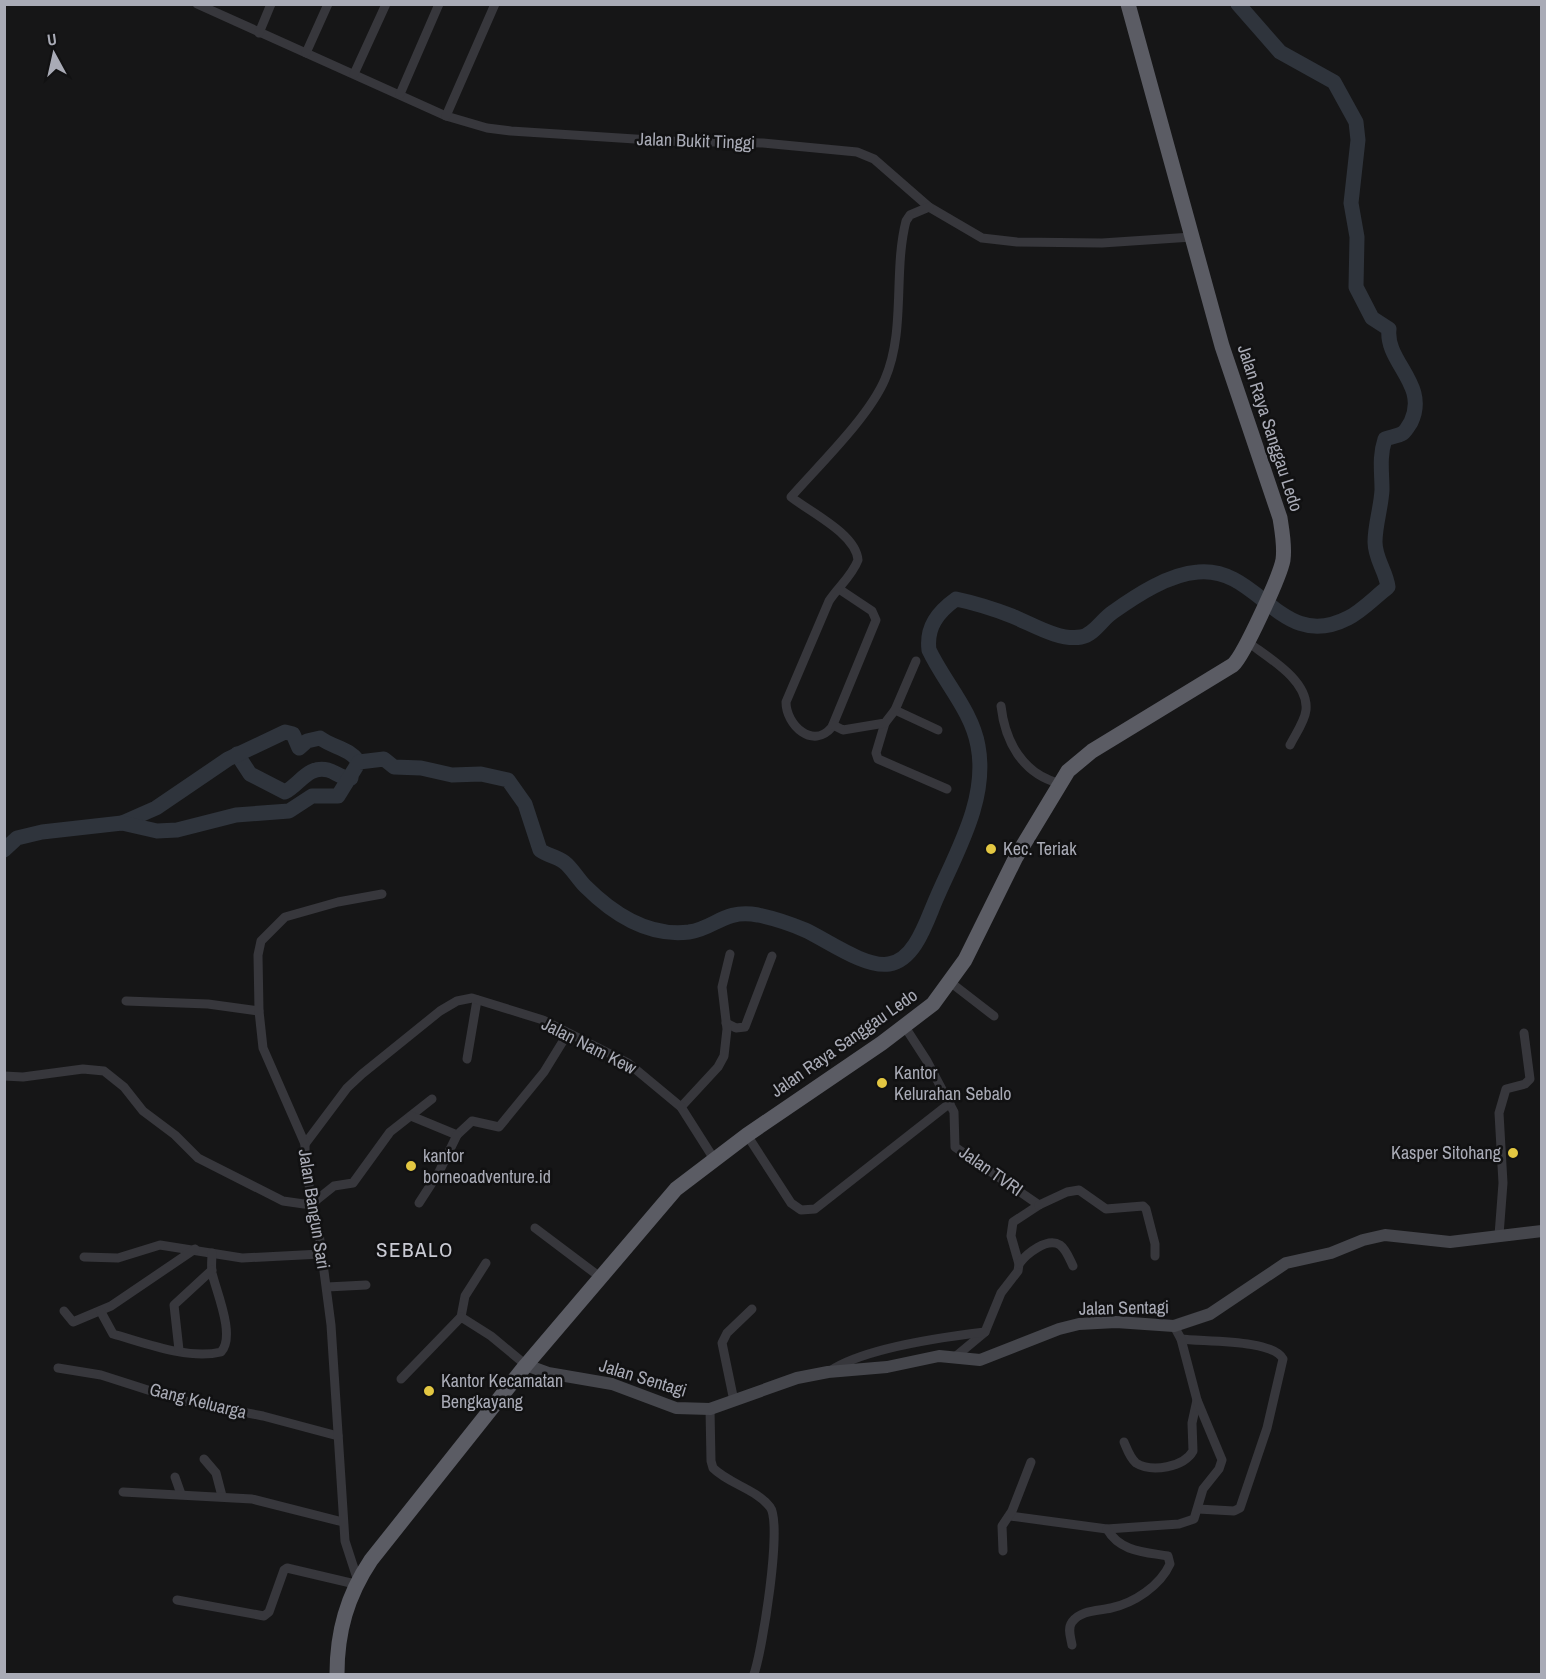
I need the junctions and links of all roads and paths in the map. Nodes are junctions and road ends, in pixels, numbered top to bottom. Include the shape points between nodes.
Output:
1 (197, 4) edge
2 (271, 4) edge
3 (328, 4) edge
4 (386, 4) edge
5 (439, 4) edge
6 (495, 4) edge
7 (1128, 4) edge
8 (210, 7) edge
9 (259, 33) junction
10 (306, 53) junction
11 (354, 74) junction
12 (400, 94) junction
13 (447, 116) junction
14 (928, 207) junction
15 (1192, 237) junction
16 (839, 589) junction
17 (1249, 643) junction
18 (916, 661) dead end
19 (1001, 706) dead end
20 (896, 710) junction
21 (885, 723) junction
22 (833, 725) junction
23 (938, 730) dead end
24 (1290, 745) dead end
25 (1058, 783) junction
26 (947, 789) dead end
27 (382, 894) dead end
28 (730, 954) dead end
29 (772, 956) dead end
30 (950, 982) junction
31 (477, 1000) junction
32 (126, 1001) dead end
33 (259, 1011) junction
34 (994, 1016) dead end
35 (726, 1023) junction
36 (904, 1027) junction
37 (568, 1033) junction
38 (1524, 1033) dead end
39 (466, 1059) dead end
40 (4, 1076) edge
41 (432, 1099) dead end
42 (950, 1103) junction
43 (681, 1107) junction
44 (411, 1116) junction
45 (457, 1135) junction
46 (747, 1135) junction
47 (305, 1144) junction
48 (714, 1159) junction
49 (310, 1185) junction
50 (326, 1193) junction
51 (314, 1202) junction
52 (419, 1203) dead end
53 (1039, 1205) junction
54 (535, 1228) dead end
55 (1542, 1231) edge
56 (1498, 1235) junction
57 (195, 1250) junction
58 (212, 1253) junction
59 (321, 1254) junction
60 (1155, 1256) dead end
61 (84, 1257) dead end
62 (486, 1263) dead end
63 (1019, 1264) junction
64 (1073, 1266) dead end
65 (212, 1270) junction
66 (600, 1277) junction
67 (366, 1285) dead end
68 (327, 1287) junction
69 (752, 1309) dead end
70 (64, 1311) dead end
71 (101, 1312) junction
72 (461, 1317) junction
73 (1174, 1326) junction
74 (985, 1332) junction
75 (1180, 1339) junction
76 (179, 1350) junction
77 (955, 1357) junction
78 (526, 1365) junction
79 (58, 1368) dead end
80 (828, 1372) junction
81 (401, 1379) dead end
82 (1197, 1400) junction
83 (734, 1401) junction
84 (710, 1409) junction
85 (338, 1436) junction
86 (1124, 1442) dead end
87 (204, 1459) dead end
88 (1031, 1462) dead end
89 (175, 1477) dead end
90 (123, 1492) dead end
91 (182, 1494) junction
92 (222, 1496) junction
93 (1198, 1509) junction
94 (1010, 1516) junction
95 (343, 1522) junction
96 (1107, 1529) junction
97 (1003, 1551) dead end
98 (357, 1582) junction
99 (177, 1600) dead end
100 (1072, 1645) dead end
101 (337, 1674) edge
102 (754, 1674) edge

1 - 8 street, Jalan Bukit Tinggi
2 - 9 street
3 - 10 street
4 - 11 street
5 - 12 street
6 - 13 street
7 - 15 highway, Jalan Raya Sanggau Ledo
8 - 9 street, Jalan Bukit Tinggi
9 - 10 street, Jalan Bukit Tinggi
10 - 11 street, Jalan Bukit Tinggi
11 - 12 street, Jalan Bukit Tinggi
12 - 13 street, Jalan Bukit Tinggi
13 - 14 street, Jalan Bukit Tinggi via 487,128 521,132 850,150 874,159
14 - 15 street, Jalan Bukit Tinggi via 972,234 990,239 1102,243
14 - 16 street via 910,215 903,231 898,304 886,378 864,413 791,497 844,536 856,550 857,564
15 - 17 highway, Jalan Raya Sanggau Ledo via 1234,385 1278,510 1284,550
16 - 22 street via 876,617
16 - 22 street via 823,614 786,705 795,726 809,736 824,735
17 - 24 street via 1292,678 1301,691 1306,712
17 - 25 highway, Jalan Raya Sanggau Ledo via 1233,665 1092,751
18 - 20 street
19 - 25 street via 1004,730 1020,757 1041,777
20 - 21 street
20 - 23 street
21 - 22 street via 843,730
21 - 26 street via 876,753 878,759
25 - 30 highway, Jalan Raya Sanggau Ledo
27 - 33 street, Jalan Bangun Sari via 338,902 279,922 260,944
28 - 35 street via 722,987
29 - 35 street via 746,1027
30 - 34 street
30 - 36 highway, Jalan Raya Sanggau Ledo via 933,1004
31 - 37 street, Jalan Nam Kew via 543,1020
31 - 39 street
31 - 47 street, Jalan Nam Kew via 450,1005 362,1074
32 - 33 street via 208,1004
33 - 47 street, Jalan Bangun Sari via 263,1048
35 - 43 street via 727,1040 721,1063
36 - 42 street, Jalan TVRI
36 - 46 highway, Jalan Raya Sanggau Ledo
37 - 43 street, Jalan Nam Kew via 628,1062
37 - 45 street via 544,1072 502,1125 494,1128 472,1121
38 - 56 street via 1530,1079 1526,1084 1506,1089 1499,1113 1503,1183
40 - 51 street via 83,1069 104,1071 124,1087 143,1111 206,1164 283,1201
41 - 44 street
42 - 46 street via 840,1191 810,1210 798,1209 791,1203
42 - 53 street, Jalan TVRI via 955,1115 955,1147
43 - 48 street, Jalan Nam Kew
44 - 45 street
44 - 50 street via 380,1144 353,1183 334,1186
45 - 52 street
46 - 48 highway, Jalan Raya Sanggau Ledo
47 - 49 street, Jalan Bangun Sari
48 - 66 highway, Jalan Raya Sanggau Ledo via 671,1194
49 - 50 street
49 - 51 street, Jalan Bangun Sari
50 - 51 street
51 - 59 street, Jalan Bangun Sari
53 - 60 street via 1075,1190 1106,1209 1145,1207
53 - 63 street, Jalan TVRI via 1013,1222 1011,1236
54 - 66 street
55 - 56 main road, Jalan Sentagi
56 - 73 main road, Jalan Sentagi via 1450,1242 1385,1235 1363,1239 1331,1253 1286,1263 1210,1314
57 - 58 street
57 - 61 street via 157,1245 118,1258
57 - 71 street
58 - 59 street via 249,1258
58 - 65 street
59 - 68 street, Jalan Bangun Sari
62 - 72 street via 465,1296
63 - 64 street via 1029,1252 1058,1244
63 - 74 street via 1016,1275 996,1302
65 - 76 street via 174,1305
65 - 76 street via 224,1315 224,1349 214,1354
66 - 78 highway, Jalan Raya Sanggau Ledo
67 - 68 street
68 - 85 street, Jalan Bangun Sari
69 - 83 street via 722,1343
70 - 71 street via 73,1323
71 - 76 street via 114,1334
72 - 78 street
72 - 81 street
73 - 75 street
73 - 77 main road, Jalan Sentagi via 1079,1324 980,1360
74 - 77 street
74 - 80 street via 855,1358
75 - 82 street
75 - 93 street via 1275,1349 1283,1359 1267,1428 1240,1508
77 - 80 main road, Jalan Sentagi
78 - 84 main road, Jalan Sentagi via 548,1373 612,1384 676,1408
78 - 98 highway, Jalan Raya Sanggau Ledo
79 - 85 street, Gang Keluarga via 101,1375 179,1400
80 - 83 main road, Jalan Sentagi via 797,1378
82 - 86 street via 1192,1423 1193,1451 1184,1461 1146,1466 1131,1458
82 - 93 street via 1222,1460 1203,1489
83 - 84 main road, Jalan Sentagi
84 - 102 street via 713,1468 767,1504 774,1518 760,1656
85 - 95 street, Jalan Bangun Sari
87 - 92 street via 216,1473
88 - 94 street
89 - 91 street
90 - 91 street
91 - 92 street
92 - 95 street via 252,1499
93 - 96 street via 1194,1520 1184,1523
94 - 96 street
94 - 97 street via 1001,1529
95 - 98 street, Jalan Bangun Sari via 348,1557
96 - 100 street via 1115,1539 1136,1551 1168,1556 1170,1564 1164,1575 1136,1599 1121,1606 1086,1612 1074,1620 1070,1629
98 - 99 street via 287,1568 264,1616
98 - 101 highway, Jalan Raya Sanggau Ledo via 341,1627

